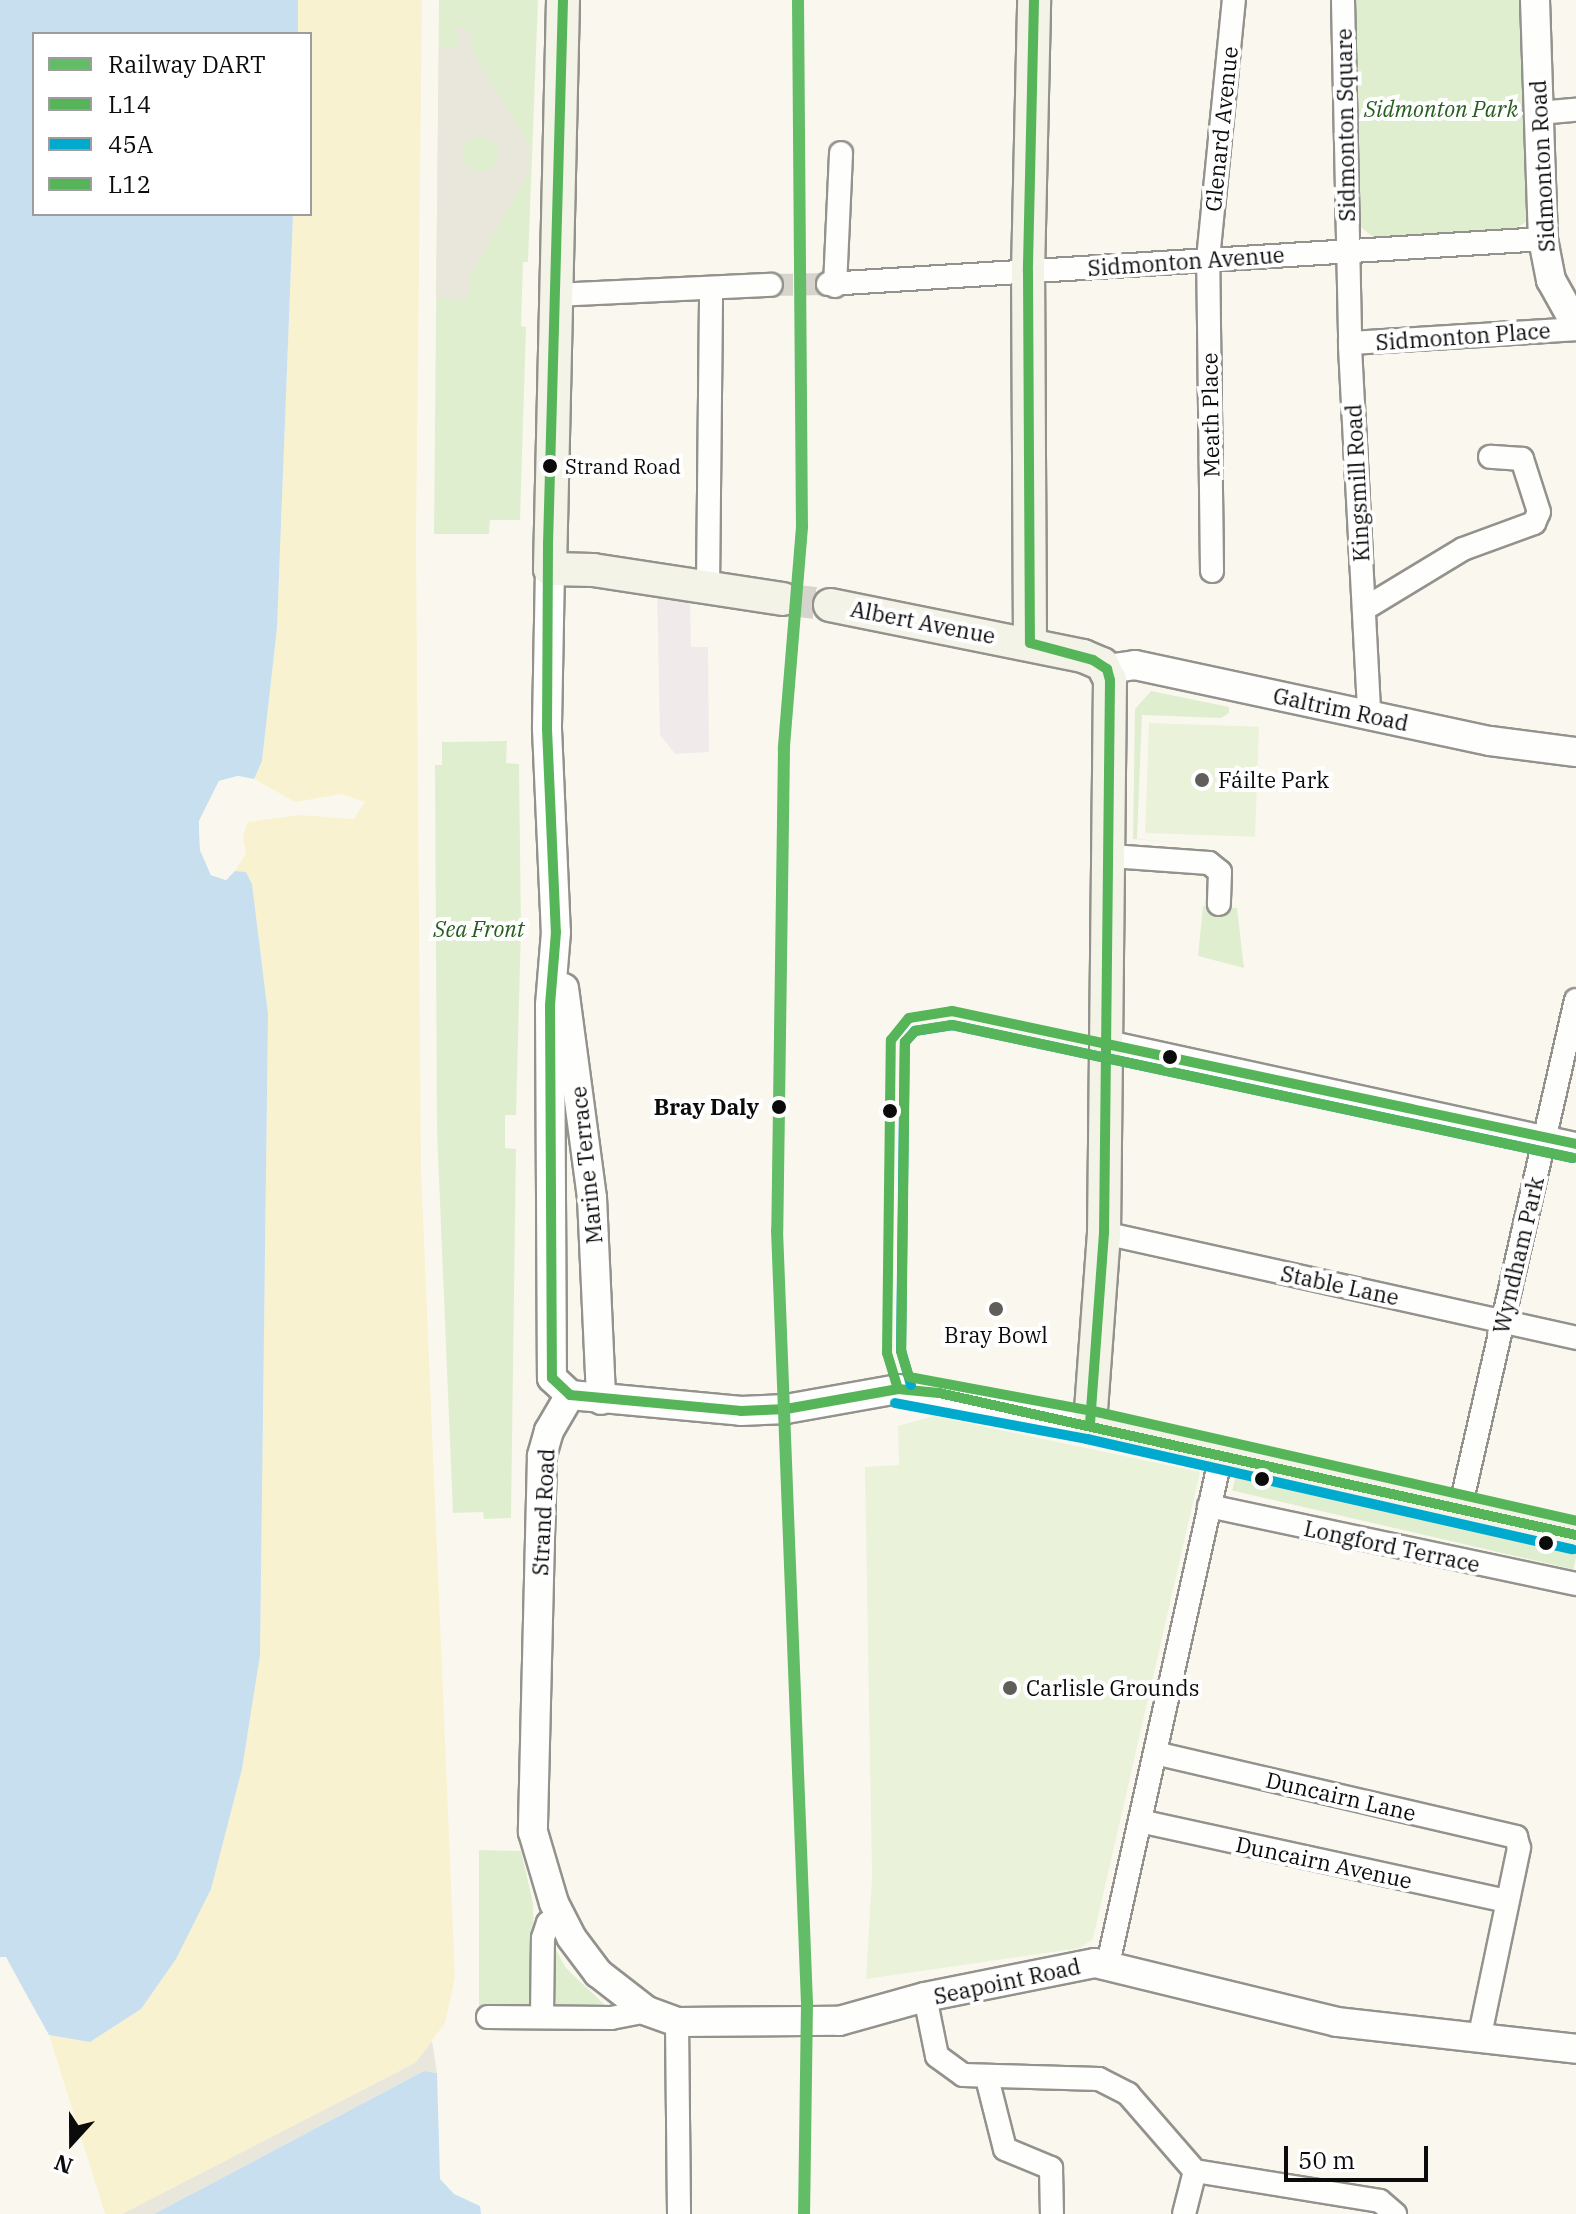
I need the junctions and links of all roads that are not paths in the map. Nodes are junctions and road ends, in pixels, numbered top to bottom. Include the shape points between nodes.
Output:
1 (563, 0) edge
2 (1034, 0) edge
3 (1234, 0) edge
4 (1343, 0) edge
5 (1535, 0) edge
6 (1576, 110) edge
7 (1538, 113) junction
8 (841, 153) dead end
9 (1543, 239) junction
10 (1348, 250) junction
11 (1208, 259) junction
12 (1028, 272) junction
13 (771, 285) tunnel mouth
14 (711, 289) junction
15 (555, 295) junction
16 (1576, 327) edge
17 (1350, 343) junction
18 (1490, 457) dead end
19 (549, 556) junction
20 (1212, 571) dead end
21 (708, 587) junction
22 (783, 599) tunnel mouth
23 (830, 605) tunnel mouth
24 (1364, 609) junction
25 (1030, 643) junction
26 (1107, 669) junction
27 (1369, 715) junction
28 (1576, 752) edge
29 (1111, 856) junction
30 (1219, 904) dead end
31 (1576, 1000) edge
32 (1108, 1042) junction
33 (564, 1088) junction
34 (1545, 1135) junction
35 (1576, 1144) edge
36 (1104, 1233) junction
37 (1503, 1321) junction
38 (1576, 1338) edge
39 (570, 1395) junction
40 (601, 1400) junction
41 (1090, 1425) junction
42 (1221, 1455) junction
43 (1209, 1506) junction
44 (1460, 1509) junction
45 (1576, 1535) edge
46 (1576, 1584) edge
47 (1155, 1753) junction
48 (1140, 1821) junction
49 (548, 1885) joint
50 (1507, 1901) junction
51 (559, 1918) junction
52 (1108, 1964) junction
53 (925, 1997) junction
54 (647, 2011) junction
55 (488, 2017) dead end
56 (542, 2017) junction
57 (677, 2022) junction
58 (1480, 2035) junction
59 (1576, 2049) edge
60 (987, 2078) junction
61 (1195, 2171) junction
62 (679, 2214) edge
63 (1052, 2214) edge
64 (1184, 2214) edge
65 (1395, 2214) edge

1 - 15 main road
2 - 12 main road
3 - 11 street, Glenard Avenue
4 - 10 street, Sidmonton Square
5 - 7 street, Sidmonton Road
6 - 7 street
7 - 9 street, Sidmonton Road
8 - 12 street, Sidmonton Avenue via 832,285
9 - 10 street, Sidmonton Avenue
9 - 16 street, Sidmonton Road via 1551,280
10 - 11 street, Sidmonton Avenue
10 - 17 street, Kingsmill Road
11 - 12 street, Sidmonton Avenue
11 - 20 street, Meath Place
12 - 25 main road
13 - 14 street
14 - 15 street
14 - 21 street
15 - 19 main road
16 - 17 street, Sidmonton Place
17 - 24 street, Kingsmill Road
18 - 24 street via 1522,459 1539,512 1534,523 1463,549
19 - 21 main road
19 - 33 street via 547,729
21 - 22 main road
23 - 25 main road, Albert Avenue
24 - 27 street, Kingsmill Road
25 - 26 main road, Albert Avenue via 1093,660
26 - 27 street, Galtrim Road via 1135,665
26 - 29 main road
27 - 28 street, Galtrim Road via 1490,741
29 - 30 street via 1209,863 1220,872
29 - 32 main road
31 - 34 street, Wyndham Park
32 - 34 street
32 - 36 main road
33 - 39 street via 550,1357 552,1378
33 - 40 street, Marine Terrace via 592,1198
34 - 35 street
34 - 37 street, Wyndham Park
36 - 37 street, Stable Lane
36 - 41 main road
37 - 38 street, Stable Lane
37 - 44 street, Wyndham Park
39 - 40 street
39 - 49 street, Strand Road via 549,1431 541,1471 532,1817
40 - 41 street via 768,1411 898,1389
41 - 42 main road
42 - 43 street
42 - 44 main road
43 - 46 street, Longford Terrace
43 - 47 street
44 - 45 main road
47 - 48 street
47 - 50 street, Duncairn Lane via 1512,1835 1519,1848
48 - 50 street, Duncairn Avenue
48 - 52 street
49 - 51 street, Seapoint Road
50 - 58 street
51 - 54 street, Seapoint Road via 598,1973
51 - 56 street via 548,1923 543,1938
52 - 53 street, Seapoint Road via 1066,1966
52 - 58 street, Seapoint Road via 1337,2022
53 - 57 street, Seapoint Road via 839,2021
53 - 60 street via 937,2056 963,2075
54 - 56 street via 611,2018
54 - 57 street, Seapoint Road
55 - 56 street
57 - 62 street
58 - 59 street, Seapoint Road
60 - 61 street via 1084,2076 1113,2085 1128,2094
60 - 63 street via 1005,2149 1051,2168
61 - 64 street
61 - 65 street via 1380,2201

